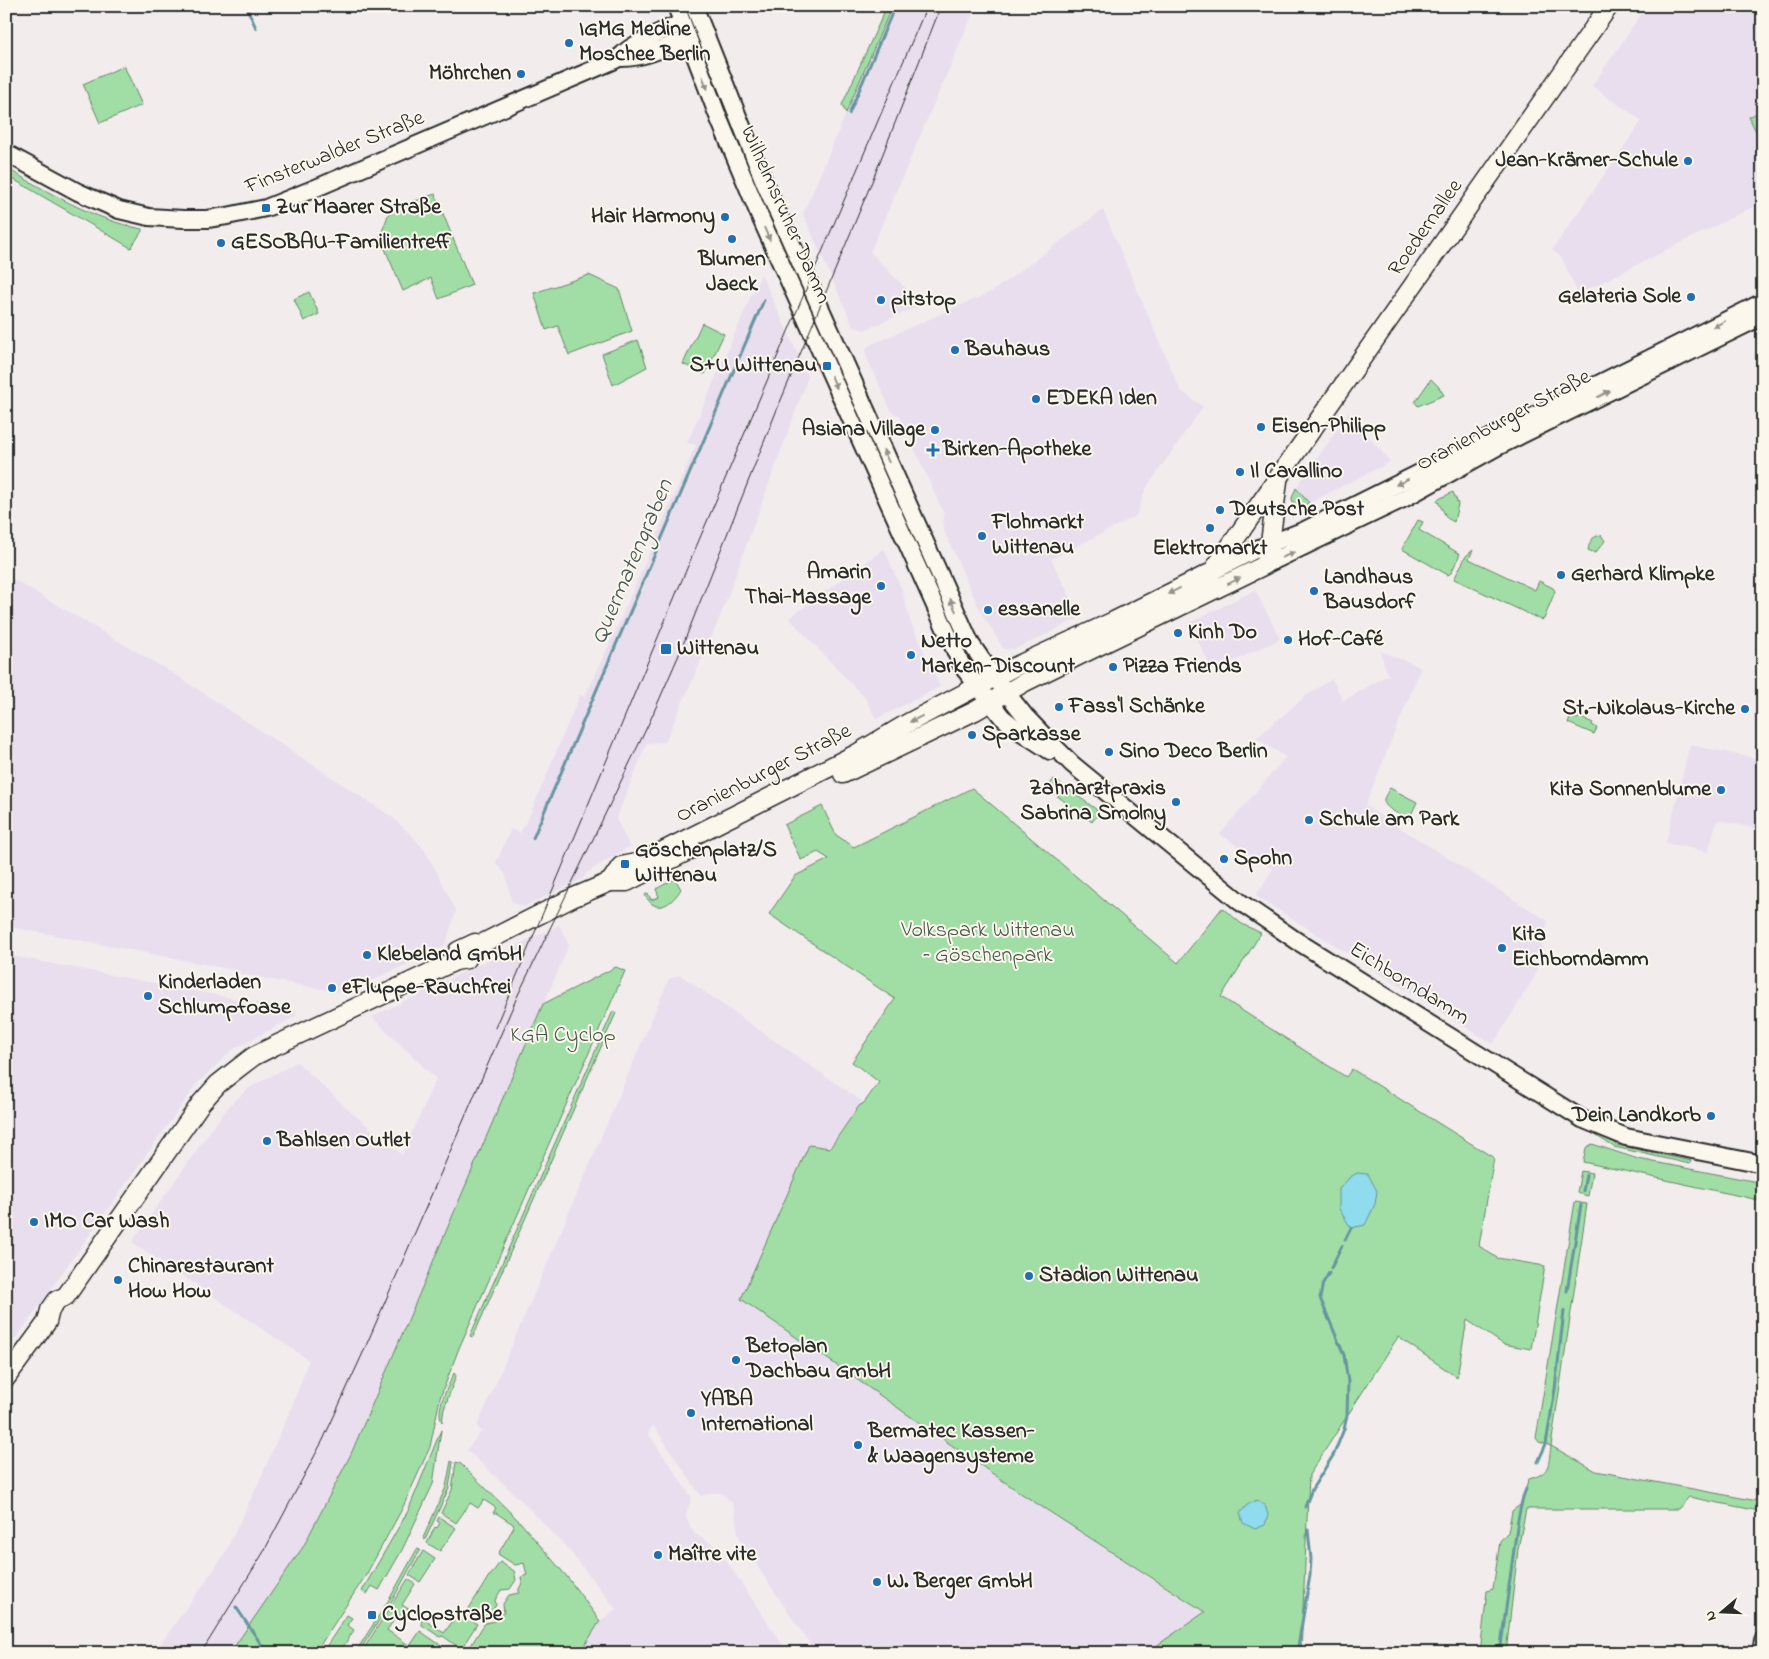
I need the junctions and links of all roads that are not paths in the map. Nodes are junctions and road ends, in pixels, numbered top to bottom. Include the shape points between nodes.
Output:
1 (676, 6) edge
2 (694, 6) edge
3 (1609, 6) edge
4 (685, 30) junction
5 (6, 153) edge
6 (1763, 302) edge
7 (1763, 316) edge
8 (876, 432) junction
9 (859, 439) junction
10 (1279, 475) junction
11 (1270, 543) junction
12 (928, 550) junction
13 (911, 555) junction
14 (1265, 566) junction
15 (1212, 572) junction
16 (1117, 628) junction
17 (994, 677) junction
18 (977, 686) junction
19 (1006, 693) junction
20 (990, 703) junction
21 (943, 705) junction
22 (952, 722) junction
23 (1072, 764) junction
24 (619, 882) junction
25 (1763, 1164) edge
26 (6, 1378) edge
27 (1763, 1640) edge
28 (1761, 1653) edge

1 - 4 main road, Wilhelmsruher Damm
2 - 8 main road, Wilhelmsruher Damm via 746,138
3 - 10 main road, Roedernallee
4 - 5 main road, Finsterwalder Straße via 662,30 627,49 619,58 472,122 266,208 227,216 183,220 119,210
4 -> 9 main road, Wilhelmsruher Damm via 740,170
6 -> 11 main road, Oranienburger Straße via 1305,530
14 -> 7 main road, Oranienburger Straße
8 - 9 main road
12 -> 8 main road, Wilhelmsruher Damm
9 - 13 main road, Wilhelmsruher Damm
10 - 11 main road, Roedernallee
10 - 15 main road, Roedernallee
11 - 14 main road
11 - 15 main road, Oranienburger Straße
12 - 13 main road
17 -> 12 main road, Wilhelmsruher Damm via 971,644
13 - 18 main road, Wilhelmsruher Damm via 962,666
16 -> 14 main road, Oranienburger Straße
15 -> 16 main road, Oranienburger Straße
16 - 17 main road, Oranienburger Straße
16 - 19 main road, Oranienburger Straße
17 - 18 main road, Oranienburger Straße
17 - 19 main road, Eichborndamm
18 - 20 main road, Wilhelmsruher Damm
18 - 21 main road, Oranienburger Straße
19 - 20 main road, Oranienburger Straße
19 - 23 main road, Eichborndamm
20 - 22 main road, Oranienburger Straße
20 - 23 main road, Eichborndamm via 1018,730
21 - 22 main road
21 -> 24 main road, Oranienburger Straße via 856,754 641,862 619,867
22 - 24 main road, Oranienburger Straße
23 - 25 main road, Eichborndamm via 1259,916 1582,1119 1626,1137
24 - 26 main road, Oranienburger Straße via 572,898 481,944 479,952 462,961 455,961 274,1046 237,1069 201,1103 66,1296 57,1300 47,1322
27 - 28 main road

